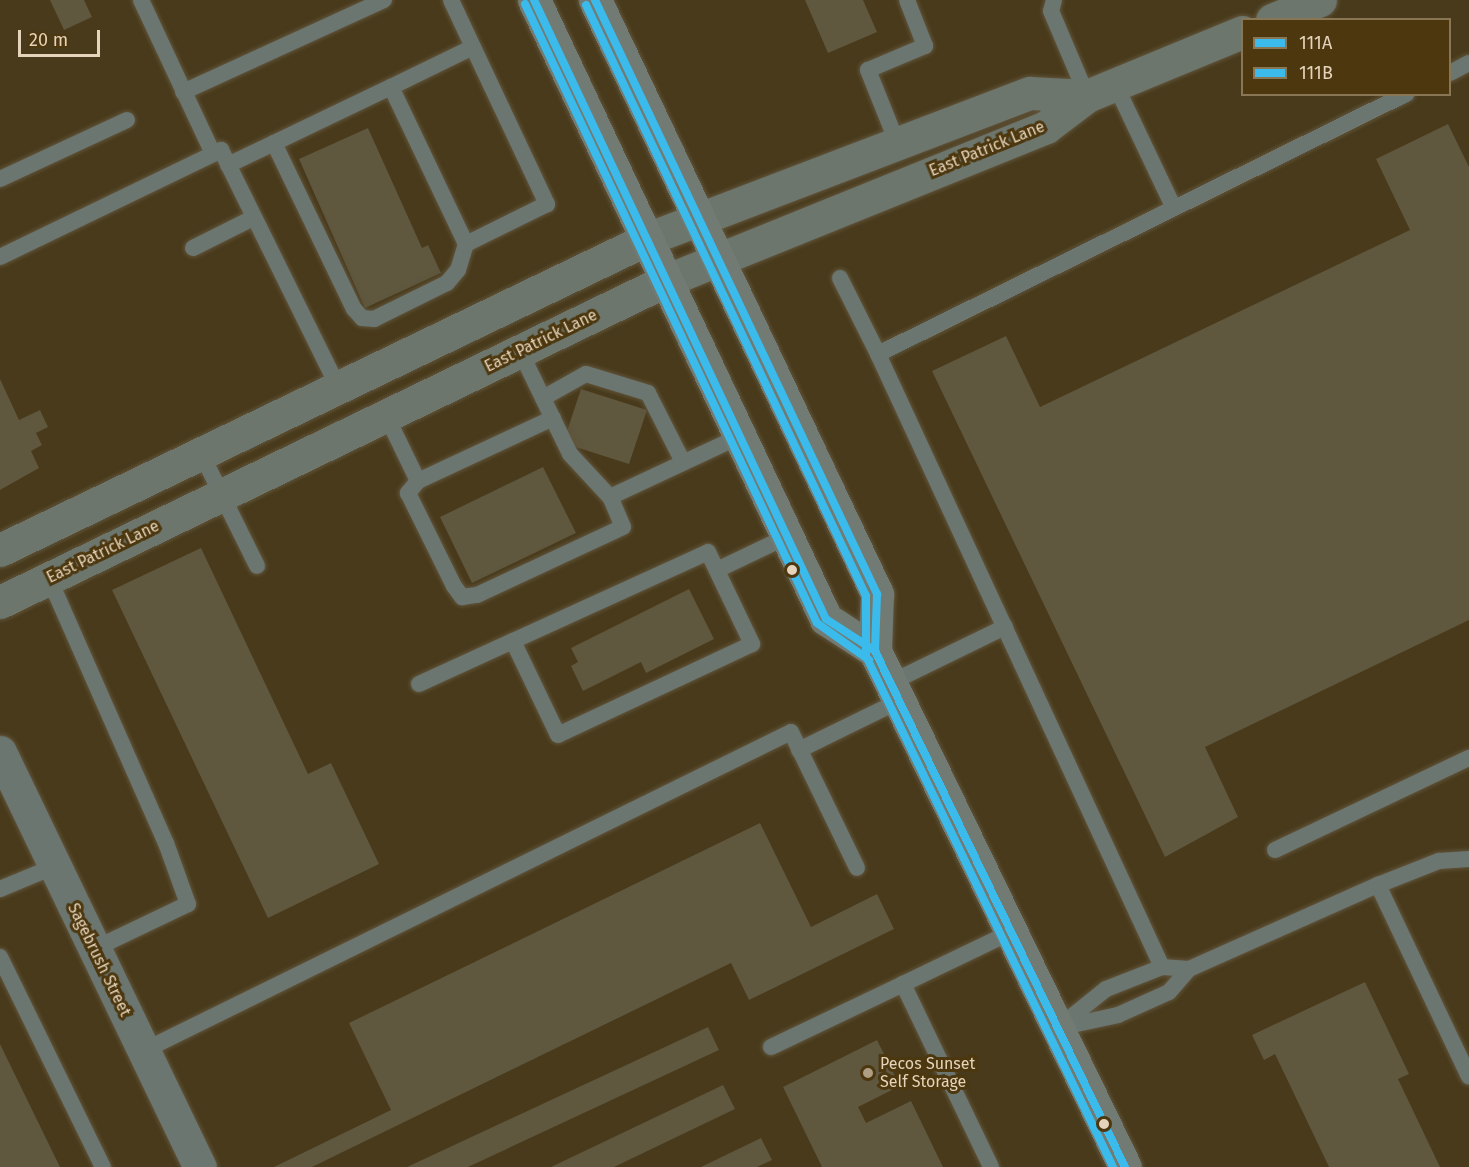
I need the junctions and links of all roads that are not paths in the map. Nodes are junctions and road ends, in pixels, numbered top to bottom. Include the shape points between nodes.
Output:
1 (141, 0) edge
2 (384, 0) edge
3 (451, 0) edge
4 (534, 0) edge
5 (595, 0) edge
6 (907, 0) edge
7 (1054, 0) edge
8 (1320, 0) edge
9 (1277, 18) edge
10 (1241, 32) edge
11 (473, 47) junction
12 (1469, 63) edge
13 (1451, 72) edge
14 (391, 87) junction
15 (1101, 90) junction
16 (183, 92) junction
17 (1402, 96) edge
18 (127, 120) dead end
19 (274, 143) junction
20 (898, 145) junction
21 (213, 154) junction
22 (228, 165) junction
23 (0, 179) edge
24 (1174, 208) junction
25 (253, 218) junction
26 (699, 220) junction
27 (647, 239) junction
28 (466, 244) junction
29 (194, 248) dead end
30 (0, 257) edge
31 (717, 258) junction
32 (840, 278) dead end
33 (665, 281) junction
34 (520, 351) junction
35 (878, 354) junction
36 (338, 387) junction
37 (543, 398) junction
38 (386, 415) junction
39 (553, 418) junction
40 (738, 437) junction
41 (201, 453) junction
42 (683, 462) junction
43 (418, 482) junction
44 (222, 495) junction
45 (610, 497) junction
46 (786, 537) junction
47 (0, 550) edge
48 (256, 566) dead end
49 (717, 570) junction
50 (48, 578) junction
51 (0, 602) edge
52 (1005, 627) junction
53 (513, 641) junction
54 (875, 651) junction
55 (419, 684) dead end
56 (895, 692) junction
57 (800, 750) junction
58 (0, 752) edge
59 (1469, 758) edge
60 (1275, 850) dead end
61 (1469, 859) edge
62 (53, 867) junction
63 (857, 868) dead end
64 (1378, 885) junction
65 (0, 889) edge
66 (1011, 932) junction
67 (92, 950) junction
68 (0, 957) edge
69 (1162, 967) junction
70 (1189, 969) junction
71 (903, 984) junction
72 (1058, 1029) junction
73 (771, 1047) dead end
74 (143, 1051) junction
75 (1469, 1077) edge
76 (103, 1167) edge
77 (201, 1167) edge
78 (992, 1167) edge
79 (1125, 1167) edge

1 - 16 lane
2 - 16 lane
3 - 11 lane
4 - 27 main road
5 - 26 main road
6 - 20 lane via 925,46 867,70
7 - 15 lane via 1051,11
8 - 9 main road
10 - 15 main road, East Patrick Lane
11 - 14 lane
11 - 28 lane via 547,204
12 - 13 lane
14 - 19 lane
14 - 28 lane
15 - 20 main road, East Patrick Lane via 1030,93
15 - 24 lane
15 - 31 main road, East Patrick Lane via 1046,127
16 - 21 lane
17 - 24 lane
18 - 23 lane
19 - 22 lane
19 - 28 lane via 354,309 362,318 374,319 447,283 458,270
20 - 26 main road, East Patrick Lane
21 - 22 lane via 221,150
21 - 30 lane
22 - 25 lane
24 - 35 lane
25 - 29 lane
25 - 36 lane
26 - 27 main road, East Patrick Lane
26 - 31 main road
27 - 33 main road
27 - 36 main road, East Patrick Lane
31 - 33 main road, East Patrick Lane
31 - 54 main road via 877,594
32 - 35 lane
33 - 34 main road, East Patrick Lane
33 - 40 main road
34 - 37 lane
34 - 38 main road, East Patrick Lane
35 - 52 lane
36 - 41 main road, East Patrick Lane
37 - 39 lane
37 - 42 lane via 586,374 648,393
38 - 43 lane
38 - 44 main road, East Patrick Lane
39 - 43 lane
39 - 45 lane via 570,454
40 - 42 lane
40 - 46 main road
41 - 44 lane
41 - 47 main road, East Patrick Lane
42 - 45 lane
43 - 45 lane via 408,493 462,597 477,595 623,527
44 - 48 lane
44 - 50 main road, East Patrick Lane
46 - 49 lane
46 - 54 main road via 826,619
49 - 53 lane via 708,552
49 - 53 lane via 752,644 558,735
50 - 51 main road, East Patrick Lane
50 - 67 lane via 162,832 188,904
52 - 56 lane
52 - 69 lane
53 - 55 lane
54 - 56 main road
56 - 57 lane
56 - 66 main road
57 - 63 lane
57 - 74 lane via 791,732
58 - 62 street, Sagebrush Street
59 - 60 lane
61 - 64 lane via 1439,861
62 - 65 lane
62 - 67 street, Sagebrush Street
64 - 70 lane
64 - 75 lane
66 - 71 lane
66 - 72 main road
67 - 74 street, Sagebrush Street
68 - 76 lane
69 - 70 lane
69 - 72 lane via 1106,989
70 - 72 lane via 1169,992 1118,1016
71 - 73 lane
71 - 78 lane
72 - 79 main road
74 - 77 street, Sagebrush Street

